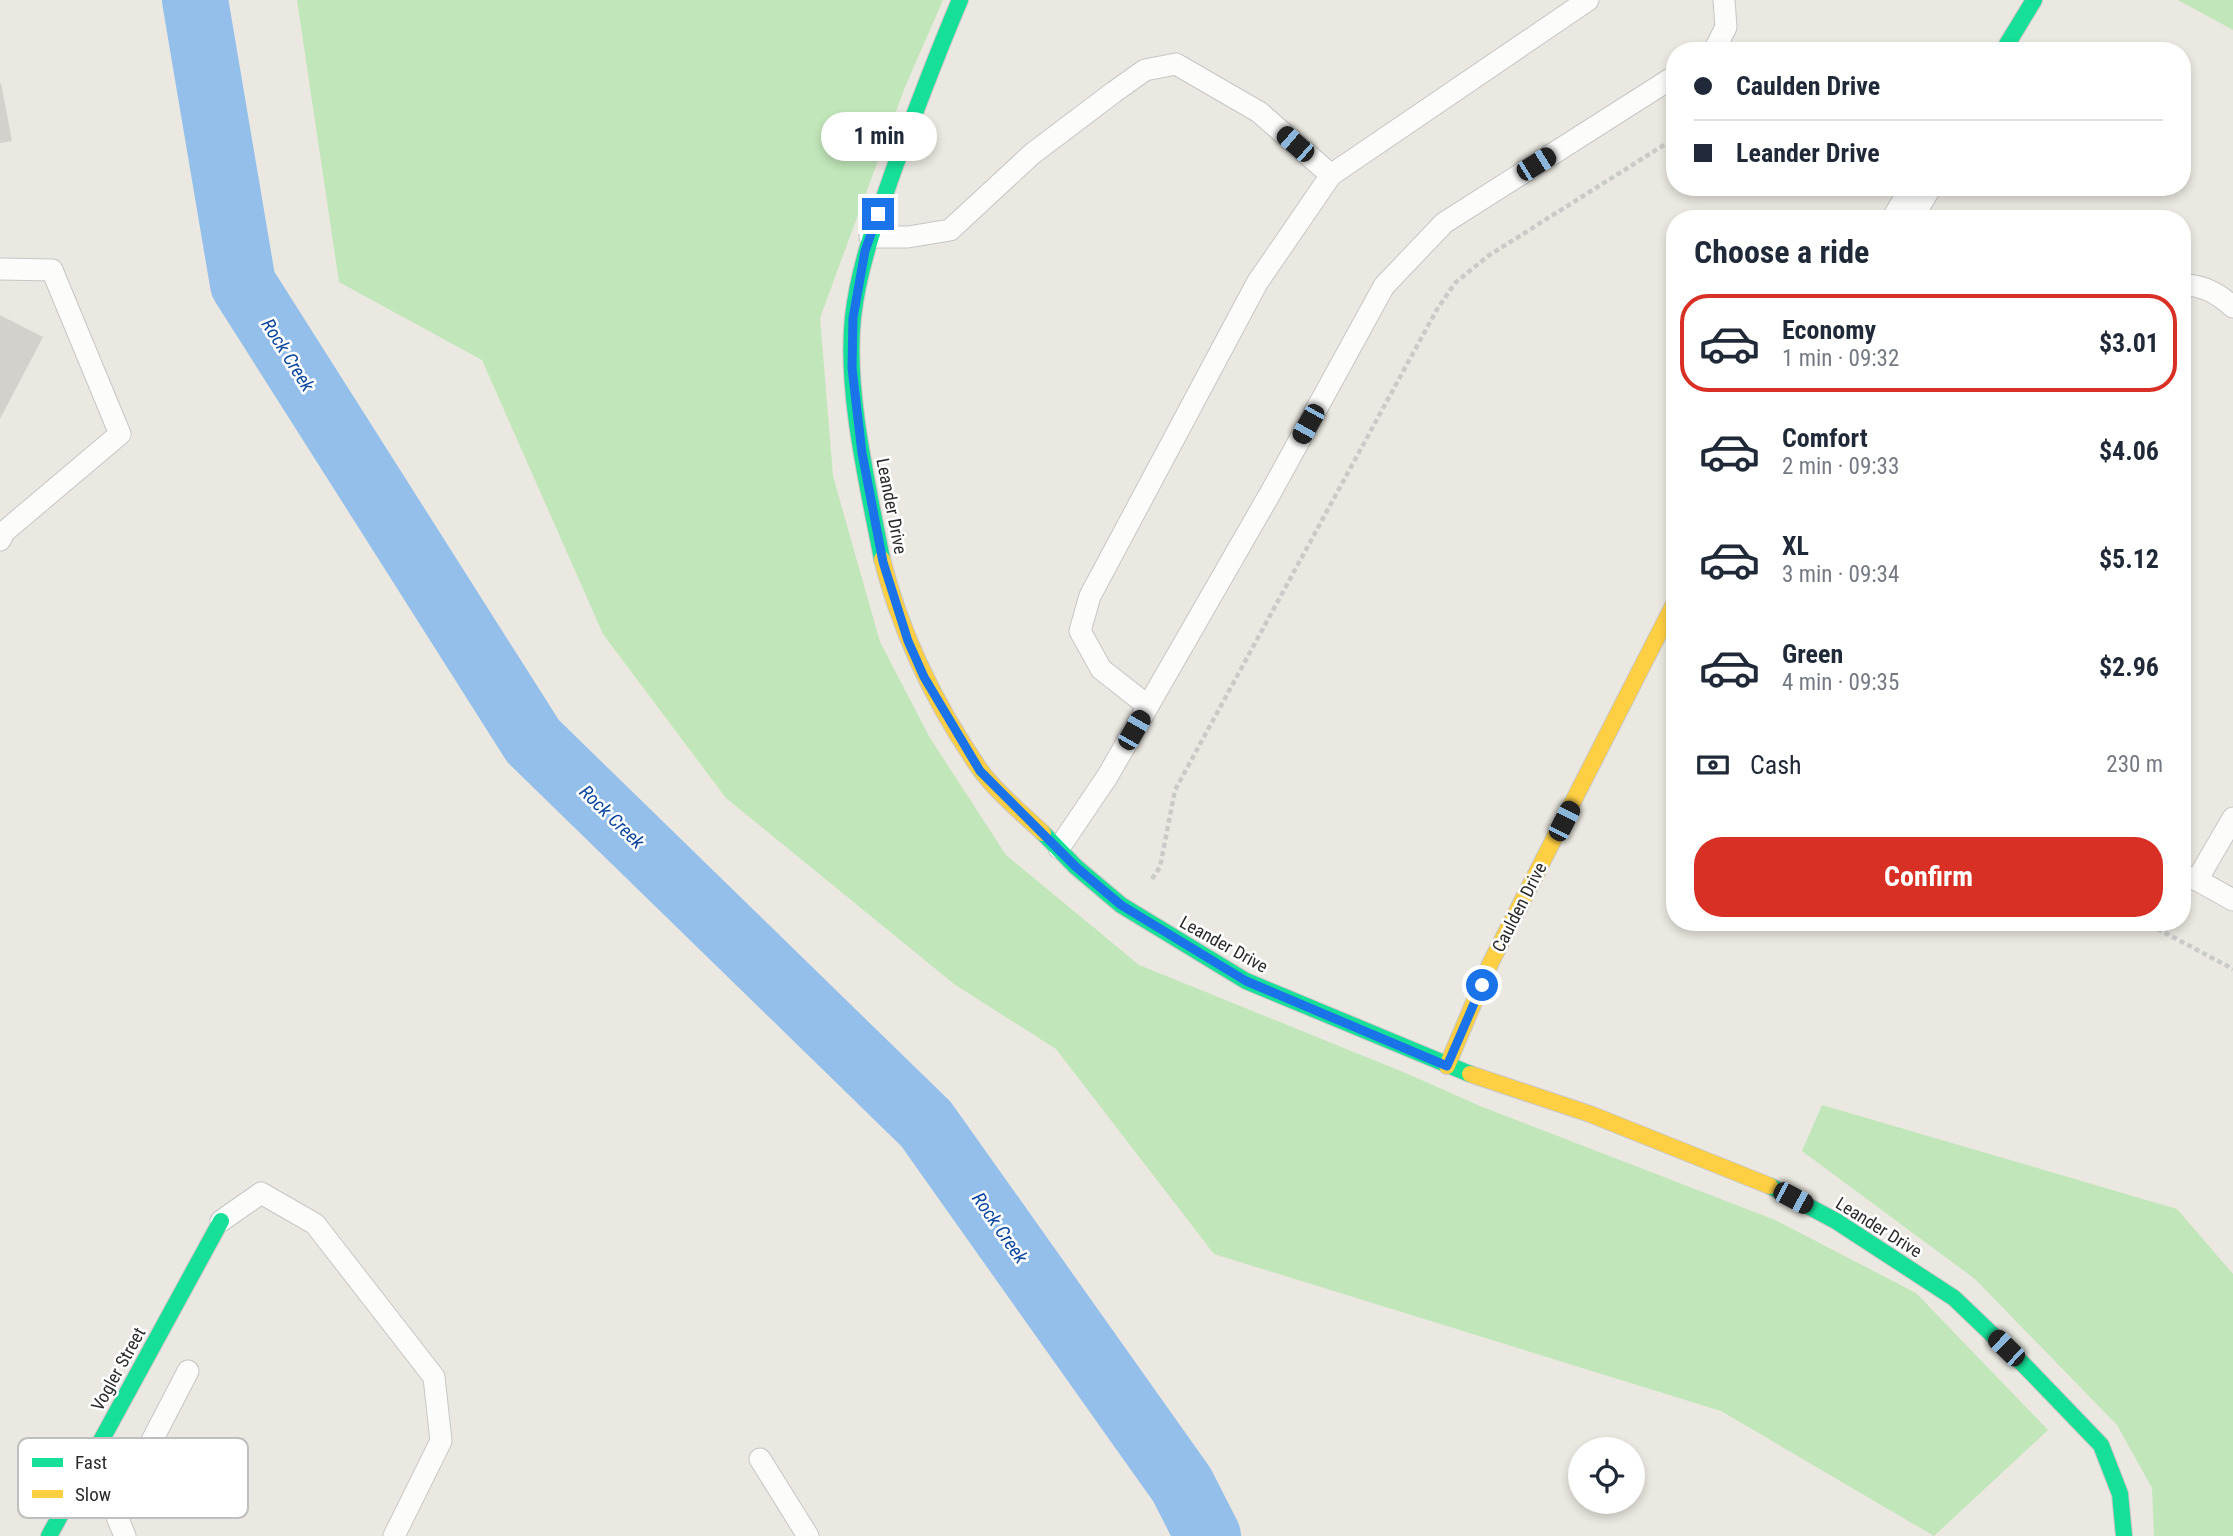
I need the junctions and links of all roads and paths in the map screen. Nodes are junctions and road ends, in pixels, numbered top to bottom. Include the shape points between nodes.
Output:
1 (960, 0) edge
2 (1588, 0) edge
3 (1724, 0) edge
4 (2034, 0) edge
5 (1718, 42) edge
6 (2008, 42) edge
7 (1666, 82) edge
8 (1666, 144) edge
9 (1331, 175) junction
10 (870, 237) junction
11 (0, 269) edge
12 (2191, 285) edge
13 (2233, 307) edge
14 (0, 540) edge
15 (1666, 636) edge
16 (1148, 706) junction
17 (2233, 818) edge
18 (1059, 848) junction
19 (2191, 877) edge
20 (2191, 879) edge
21 (1152, 880) dead end
22 (2233, 900) edge
23 (2162, 931) edge
24 (2233, 968) edge
25 (1447, 1066) junction
26 (221, 1221) joint
27 (188, 1371) dead end
28 (103, 1438) edge
29 (153, 1438) edge
30 (760, 1459) dead end
31 (59, 1518) edge
32 (118, 1518) edge
33 (49, 1536) edge
34 (125, 1536) edge
35 (394, 1536) edge
36 (808, 1536) edge
37 (2124, 1536) edge

1 - 10 street, Leander Drive
2 - 9 lane
3 - 5 lane via 1726,27
4 - 6 street
7 - 16 lane via 1444,223 1384,286
8 - 21 path via 1488,256 1455,284 1436,311 1175,790 1160,867
9 - 10 lane via 1259,112 1176,64 1145,70 1114,92 1032,154 950,230
9 - 16 lane via 1257,283 1090,596 1080,631 1101,668
10 - 18 street, Leander Drive via 853,318 852,368 862,453 887,575 924,677 980,771
11 - 14 lane via 52,270 120,434
12 - 13 lane
15 - 25 street, Caulden Drive via 1491,962
16 - 18 lane
17 - 19 lane
18 - 25 street, Leander Drive via 1121,905 1246,981
20 - 22 lane
23 - 24 path
25 - 37 street, Leander Drive via 1590,1114 1771,1186 1836,1221 1954,1298 2101,1446 2120,1494
26 - 28 street, Vogler Street
26 - 35 lane via 261,1192 315,1224 434,1377 441,1441
27 - 29 lane
30 - 36 lane
31 - 33 street, Vogler Street
32 - 34 lane

